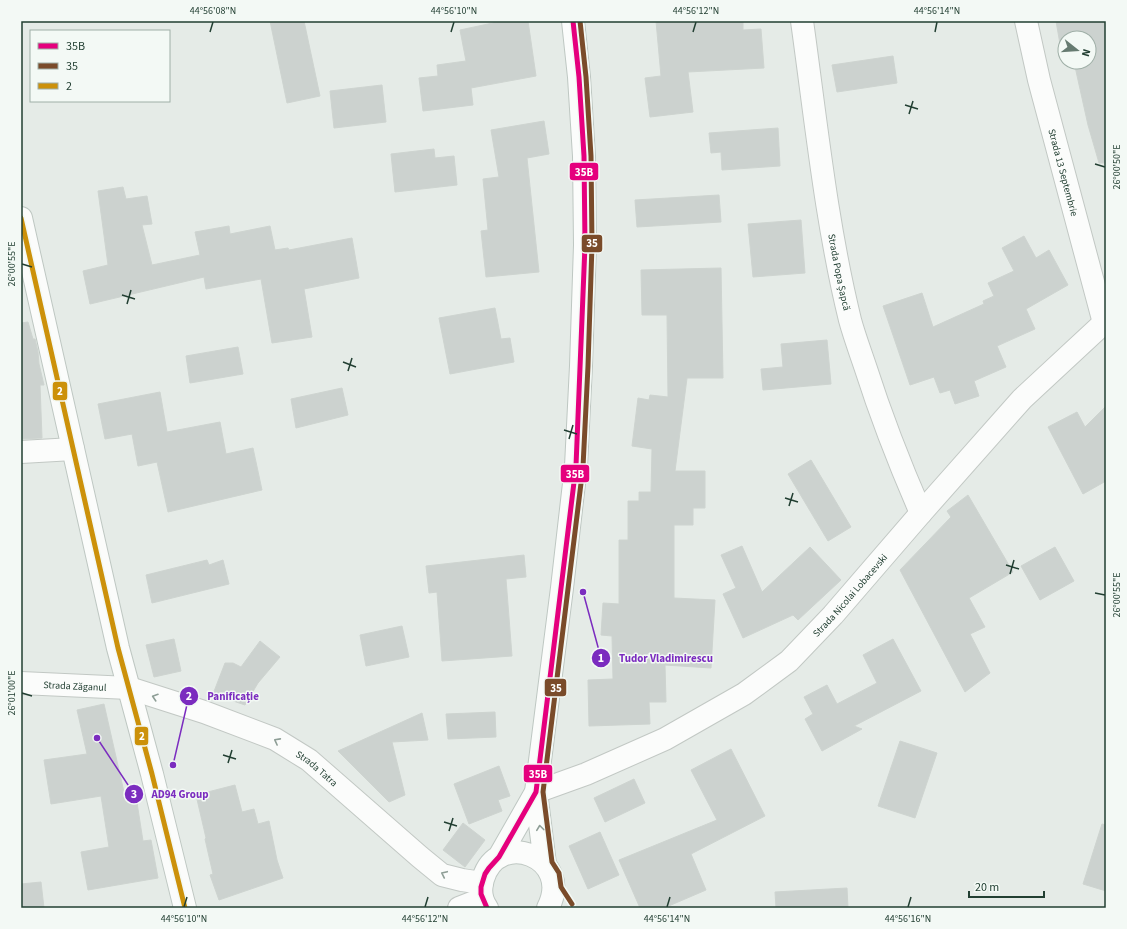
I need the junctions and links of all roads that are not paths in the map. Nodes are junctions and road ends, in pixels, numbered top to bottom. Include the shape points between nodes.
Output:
1 (573, 21) edge
2 (802, 21) edge
3 (1026, 21) edge
4 (21, 218) edge
5 (1105, 322) edge
6 (73, 449) junction
7 (21, 452) edge
8 (921, 513) junction
9 (21, 683) edge
10 (129, 688) junction
11 (536, 792) junction
12 (500, 857) junction
13 (545, 864) junction
14 (484, 896) edge
15 (551, 898) edge
16 (185, 908) edge
17 (459, 908) edge
18 (566, 908) edge

1 - 11 street via 584,156 585,245 581,366 575,474
2 - 8 street, Strada Popa Șapcă via 829,214 851,321 878,404
3 - 5 street, Strada 13 Septembrie via 1039,80
4 - 6 street
5 - 8 street, Strada Nicolai Lobacevski via 1022,399
6 - 7 street
6 - 10 street
8 - 11 street, Strada Nicolai Lobacevski via 833,615 789,661 744,694 665,739 586,774
9 - 10 street, Strada Zăganul
14 -> 10 street, Strada Tatra via 462,880 442,875 309,760 275,740 204,712
10 - 16 street
11 - 12 street
13 -> 11 street
12 - 13 street via 511,852 524,852
12 - 14 street via 485,872
13 - 15 street via 552,875
14 - 17 street
15 - 18 street

